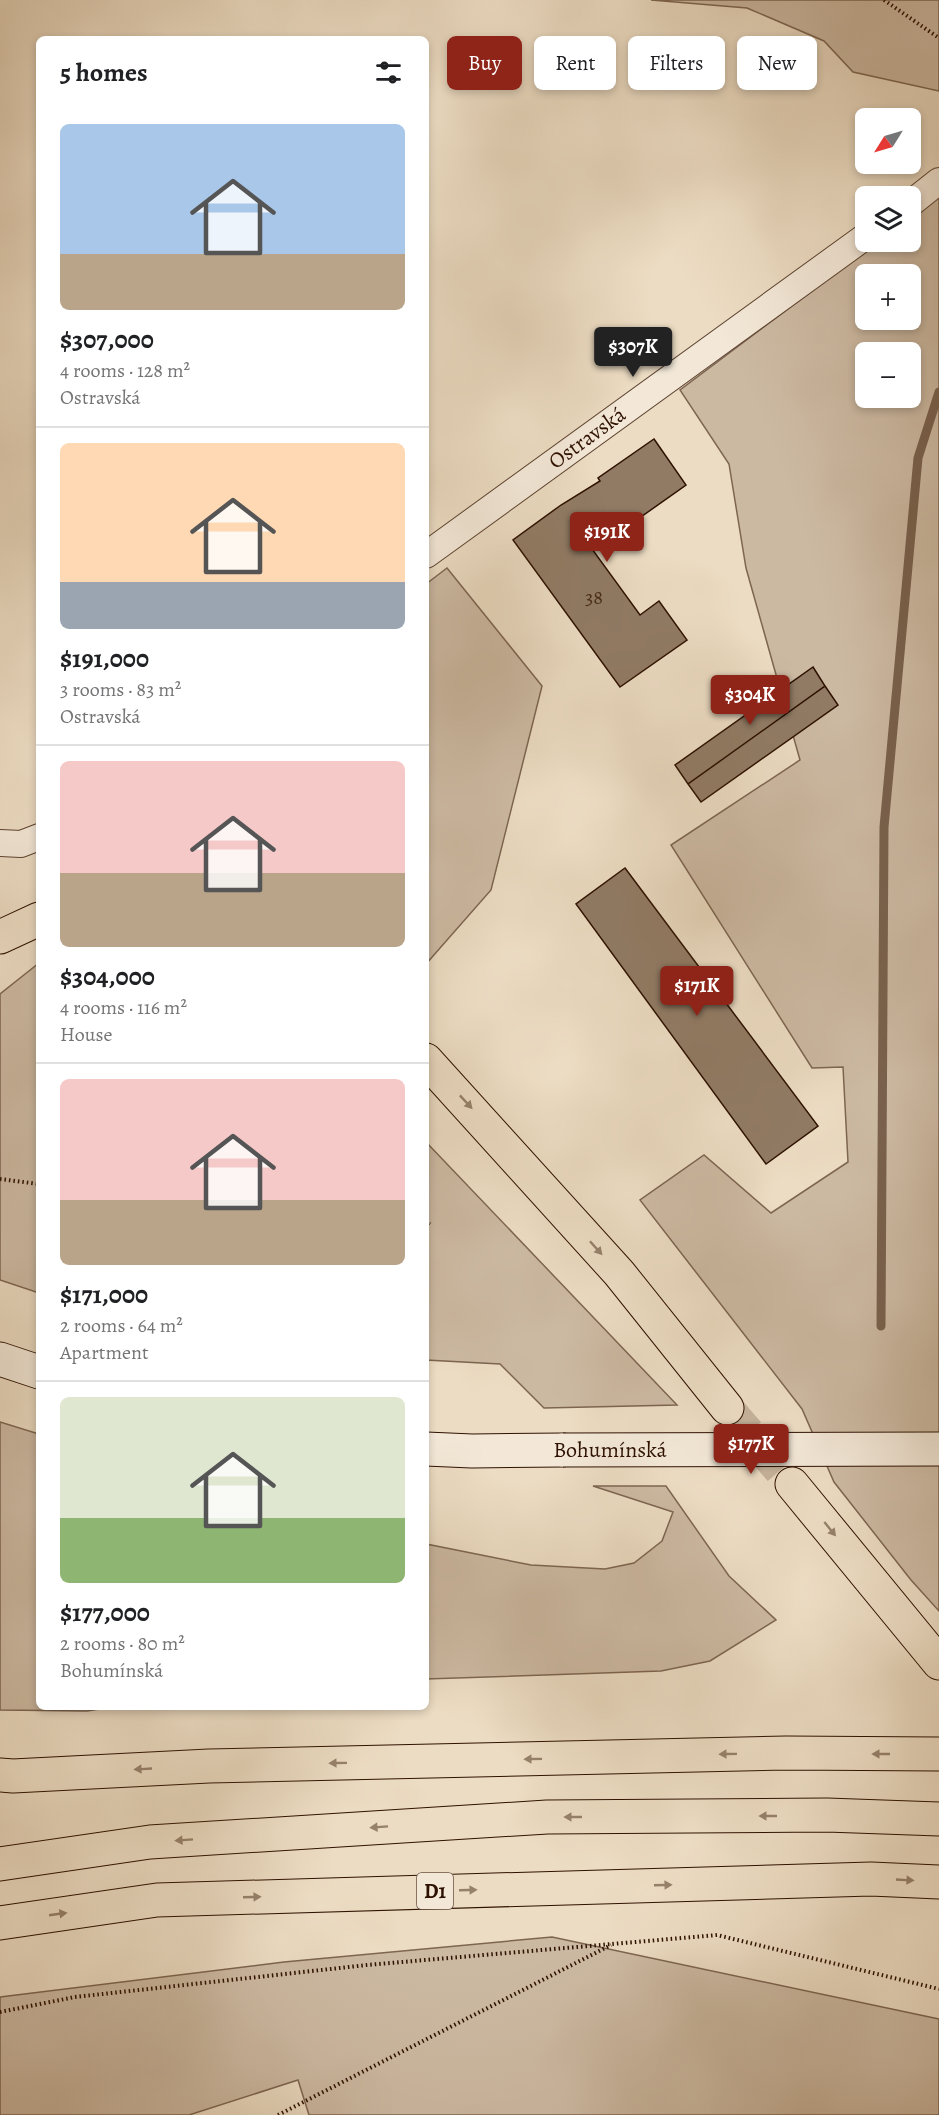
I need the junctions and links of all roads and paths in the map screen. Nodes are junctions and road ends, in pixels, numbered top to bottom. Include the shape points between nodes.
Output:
1 (884, 0) edge
2 (939, 38) edge
3 (939, 181) edge
4 (921, 195) edge
5 (855, 244) edge
6 (429, 553) edge
7 (36, 838) edge
8 (0, 843) edge
9 (36, 920) edge
10 (0, 937) edge
11 (429, 1063) edge
12 (0, 1179) edge
13 (36, 1184) edge
14 (0, 1359) edge
15 (36, 1371) edge
16 (727, 1408) tunnel mouth
17 (429, 1449) edge
18 (939, 1449) edge
19 (792, 1484) tunnel mouth
20 (939, 1663) edge
21 (939, 1754) edge
22 (0, 1775) edge
23 (939, 1819) edge
24 (0, 1864) edge
25 (939, 1882) edge
26 (0, 1923) edge
27 (614, 1943) junction
28 (939, 1989) edge
29 (0, 2012) edge
30 (278, 2115) edge

1 - 2 path
3 - 4 street
5 - 6 street, Ostravská
7 - 8 street via 21,844
9 - 10 highway
11 -> 16 highway via 619,1273
12 - 13 path
14 - 15 main road
17 - 18 main road, Bohumínská, bridge
19 -> 20 highway
21 -> 22 highway via 786,1753 209,1766
23 -> 24 highway via 827,1815 547,1817 150,1842
26 -> 25 highway, D1 via 157,1900 871,1879
27 - 28 path via 717,1935
27 - 29 path via 87,1995
27 - 30 path

